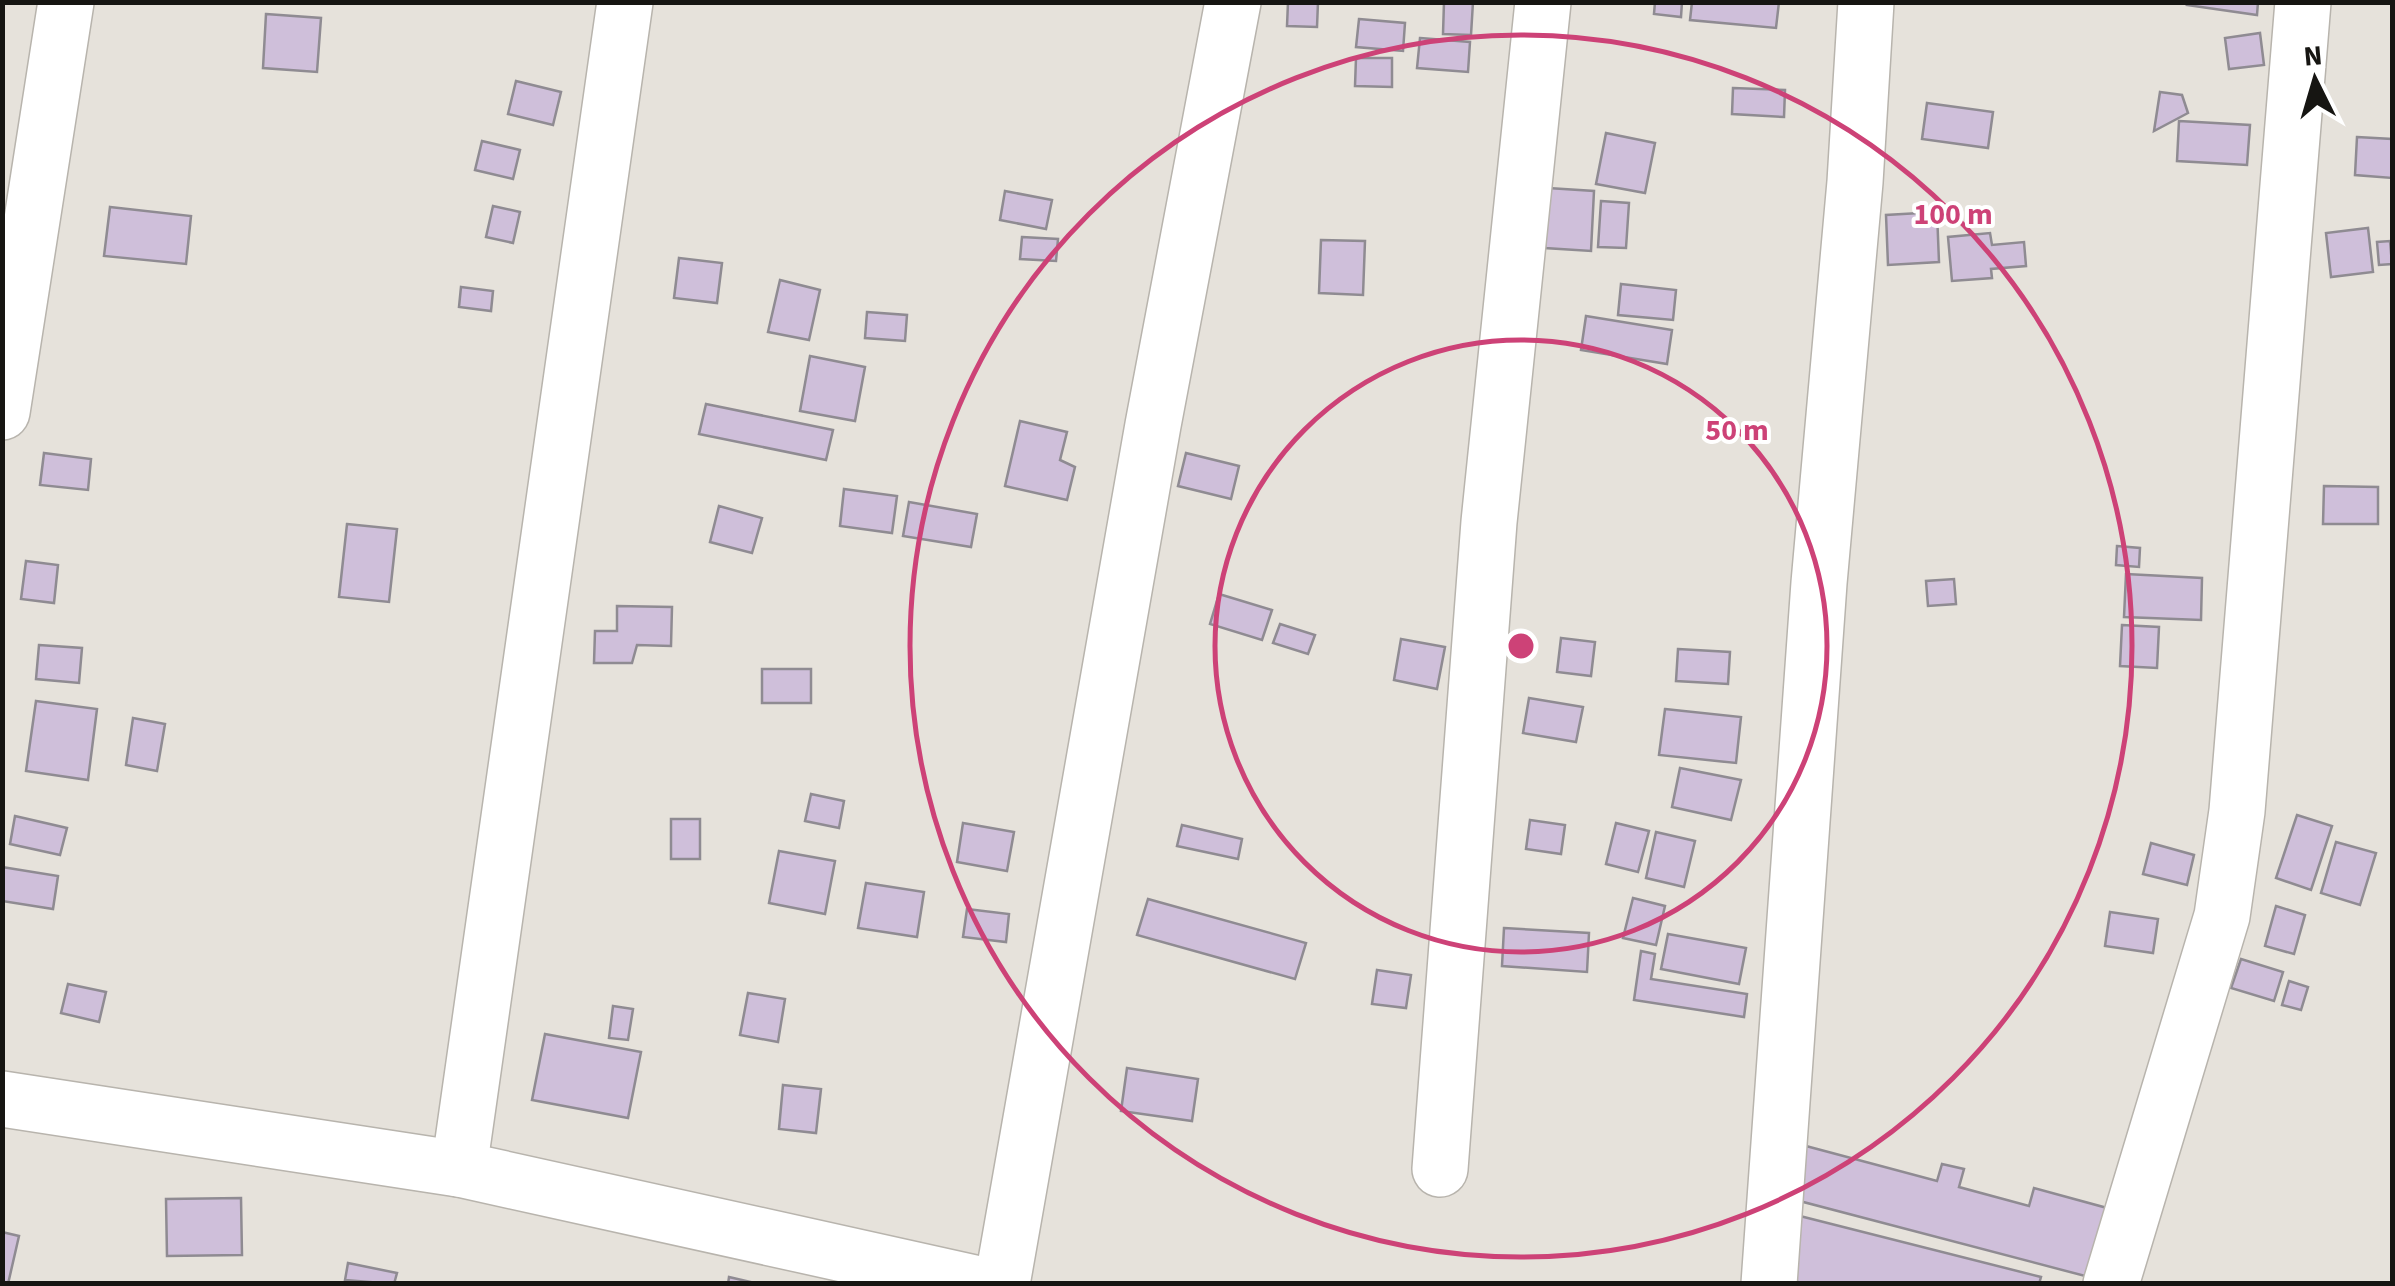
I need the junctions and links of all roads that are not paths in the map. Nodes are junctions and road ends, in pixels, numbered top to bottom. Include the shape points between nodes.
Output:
1 (66, 2) edge
2 (625, 2) edge
3 (1232, 2) edge
4 (1543, 2) edge
5 (1866, 2) edge
6 (2303, 2) edge
7 (2, 412) edge
8 (2, 1098) edge
9 (459, 1169) junction
10 (1440, 1169) dead end
11 (979, 1284) edge
12 (1002, 1284) edge
13 (1769, 1284) edge
14 (2111, 1284) edge

1 - 7 street
2 - 9 street
3 - 12 street
4 - 10 street via 1490,522
5 - 13 street
6 - 14 street via 2222,916
8 - 9 street
9 - 11 street

